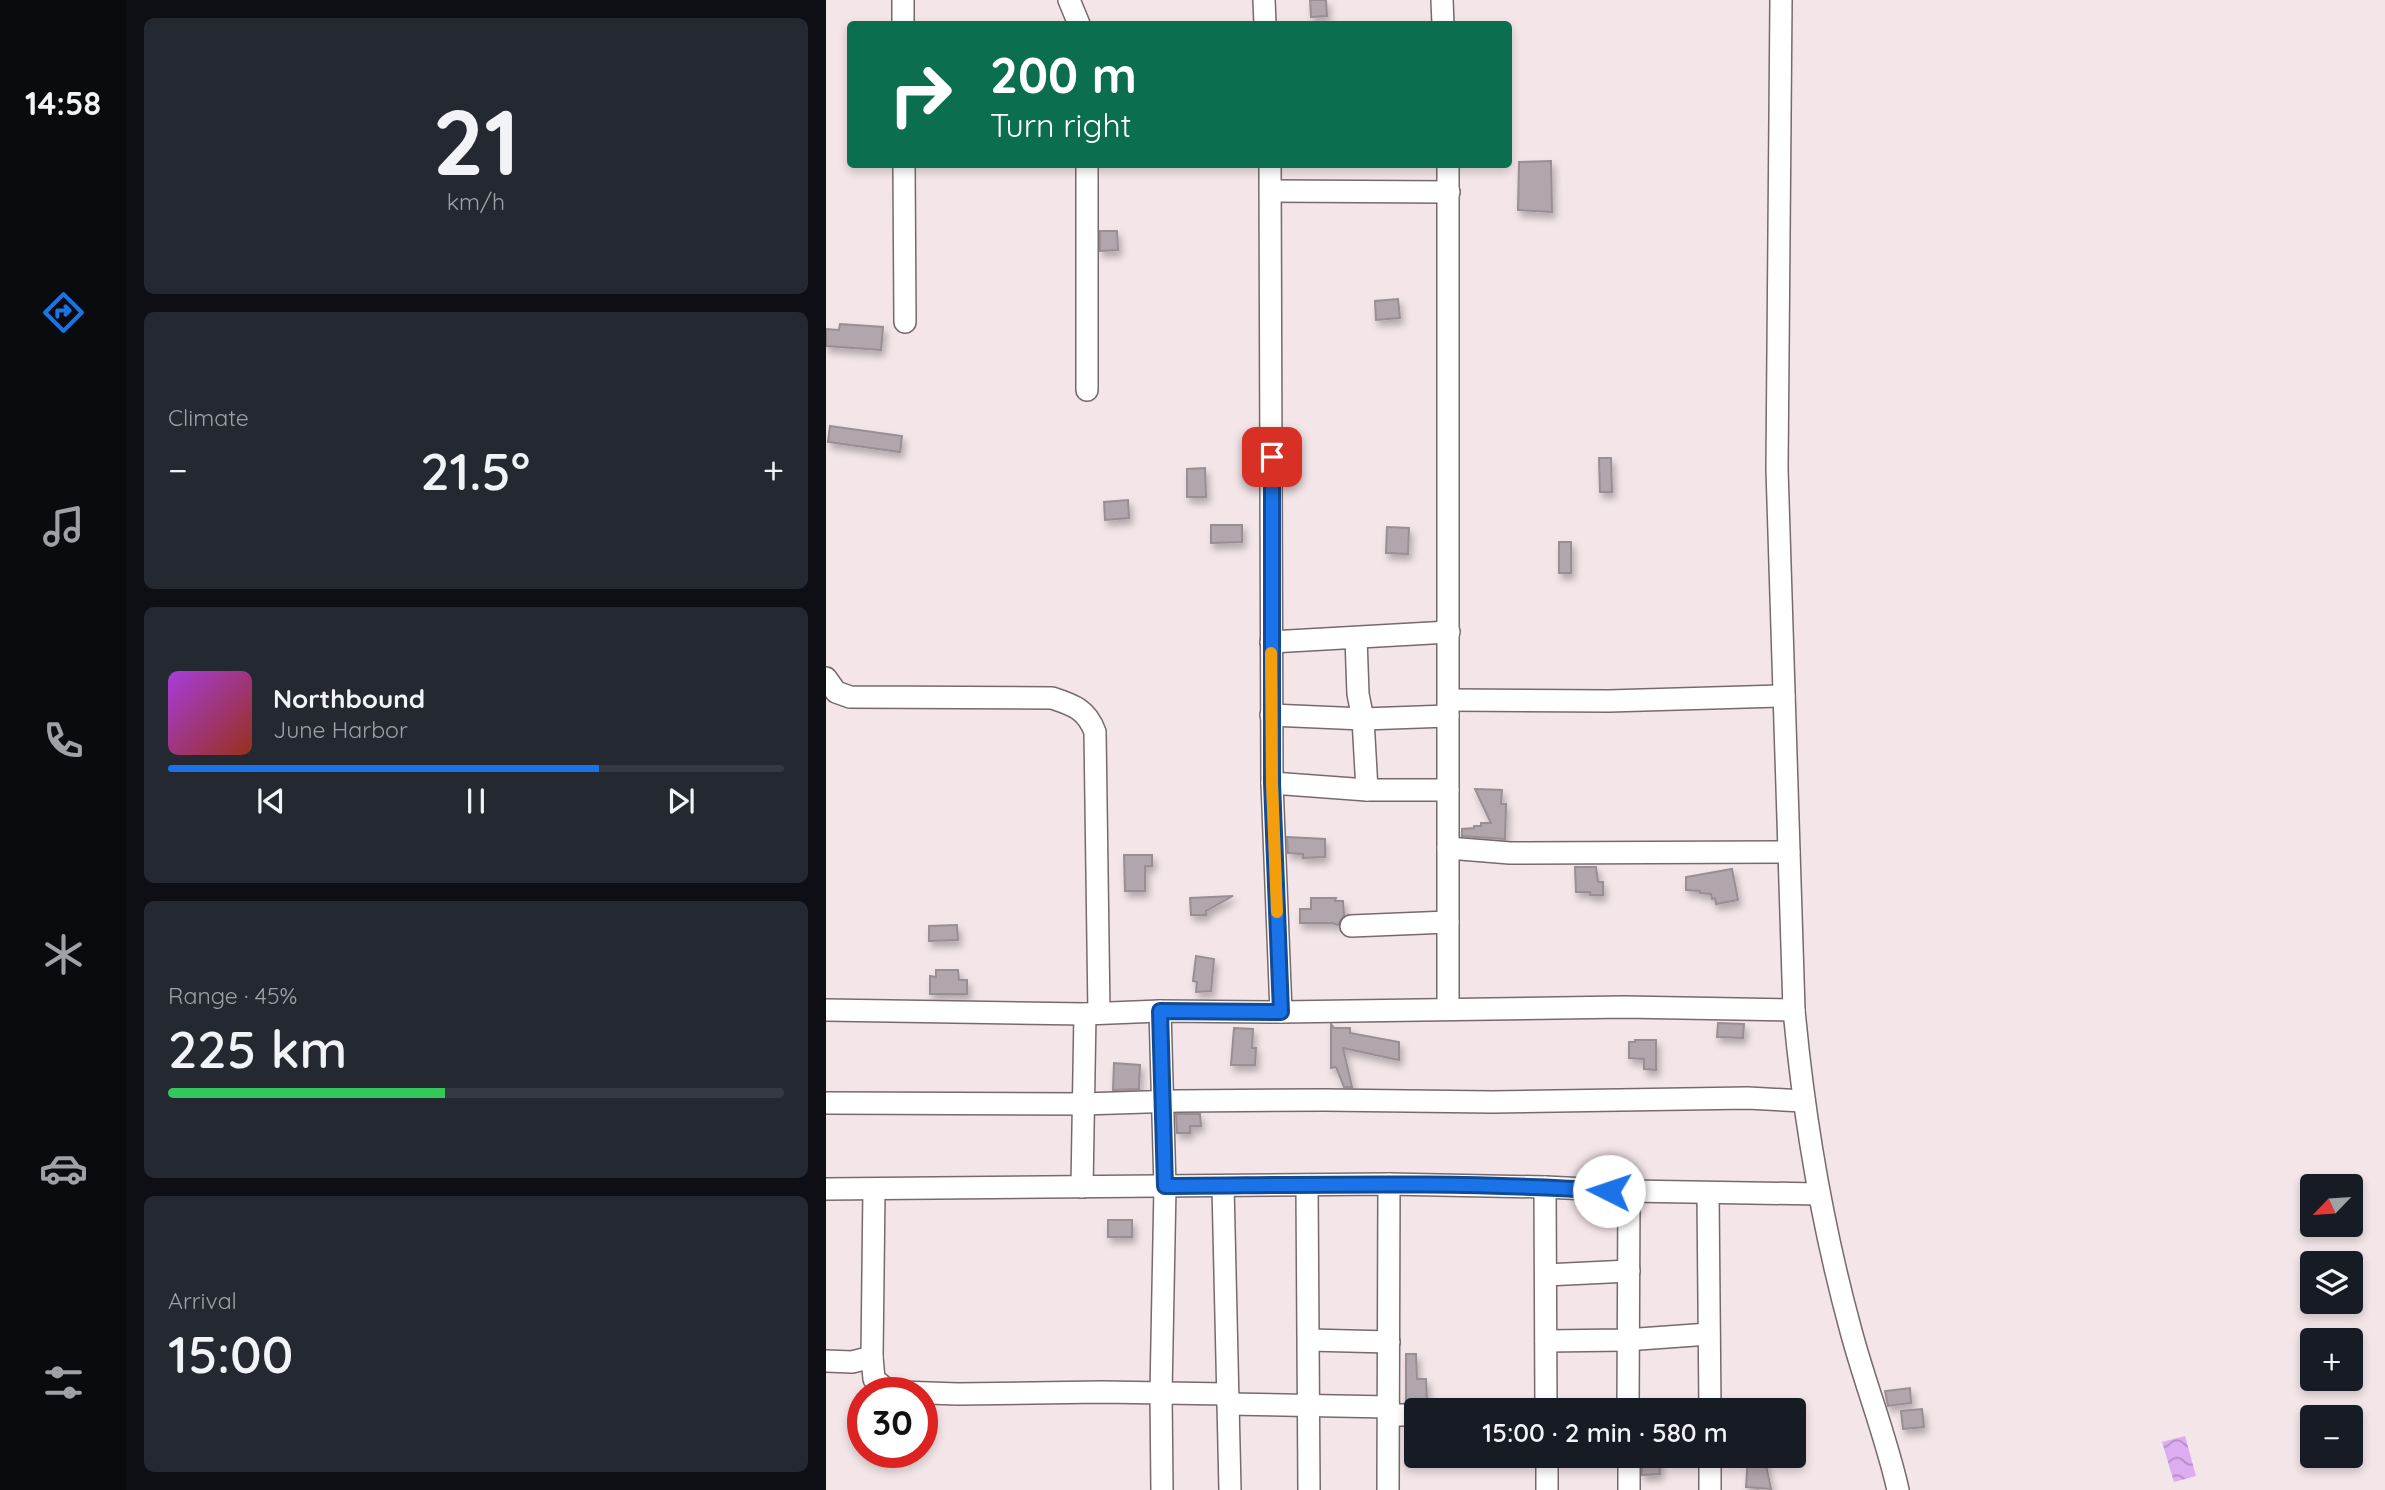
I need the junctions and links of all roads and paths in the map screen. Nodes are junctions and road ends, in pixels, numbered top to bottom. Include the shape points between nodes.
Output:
1 (903, 0) edge
2 (1069, 0) edge
3 (1264, 0) edge
4 (1442, 0) edge
5 (1781, 0) edge
6 (903, 21) edge
7 (1078, 21) edge
8 (1265, 21) edge
9 (1443, 21) edge
10 (904, 168) edge
11 (1087, 168) edge
12 (1270, 168) edge
13 (1448, 168) edge
14 (1272, 191) junction
15 (1449, 192) junction
16 (905, 322) dead end
17 (1087, 390) dead end
18 (1449, 632) junction
19 (1356, 638) junction
20 (1272, 642) junction
21 (826, 678) edge
22 (1784, 696) junction
23 (1448, 708) junction
24 (1271, 715) junction
25 (1363, 719) junction
26 (1272, 783) junction
27 (1367, 790) junction
28 (1448, 790) junction
29 (1448, 848) junction
30 (1789, 852) junction
31 (1448, 922) junction
32 (1351, 926) dead end
33 (1448, 1008) junction
34 (826, 1010) edge
35 (1794, 1010) junction
36 (1160, 1011) junction
37 (1281, 1012) junction
38 (1092, 1013) junction
39 (1164, 1101) junction
40 (1803, 1101) junction
41 (826, 1103) edge
42 (1083, 1104) junction
43 (1389, 1184) junction
44 (1307, 1185) junction
45 (1165, 1186) junction
46 (1223, 1186) junction
47 (1082, 1187) junction
48 (1545, 1187) junction
49 (826, 1189) edge
50 (874, 1189) junction
51 (1629, 1191) junction
52 (1708, 1193) junction
53 (1819, 1194) junction
54 (1629, 1272) junction
55 (1546, 1275) junction
56 (1709, 1334) junction
57 (1309, 1340) junction
58 (1546, 1340) junction
59 (1628, 1340) junction
60 (1389, 1342) junction
61 (872, 1357) junction
62 (826, 1361) edge
63 (1161, 1393) junction
64 (1546, 1398) edge
65 (1628, 1398) edge
66 (1710, 1398) edge
67 (1228, 1399) junction
68 (1309, 1407) junction
69 (1389, 1411) junction
70 (1404, 1413) edge
71 (1547, 1468) edge
72 (1629, 1468) edge
73 (1710, 1468) edge
74 (1162, 1490) edge
75 (1230, 1490) edge
76 (1309, 1490) edge
77 (1388, 1490) edge
78 (1547, 1490) edge
79 (1629, 1490) edge
80 (1710, 1490) edge
81 (1898, 1490) edge

1 - 6 street
2 - 7 street
3 - 8 street
4 - 9 street
5 - 22 street via 1777,469
10 - 16 street
11 - 17 street
12 - 14 street
13 - 15 street
14 - 15 street
14 - 20 street
15 - 18 street
18 - 19 street
18 - 23 street
19 - 20 street
19 - 25 street
20 - 24 street
21 - 38 street via 836,692 850,698 1052,698 1083,710 1095,732
22 - 23 street
22 - 30 street
23 - 25 street
23 - 28 street
24 - 25 street
24 - 26 street
25 - 27 street
26 - 27 street
26 - 37 street
27 - 28 street
28 - 29 street
29 - 30 street via 1510,853
29 - 31 street
30 - 35 street
31 - 32 street
31 - 33 street
33 - 35 street
33 - 37 street
34 - 38 street
35 - 40 street
36 - 37 street
36 - 38 street
36 - 39 street
38 - 42 street
39 - 40 street
39 - 42 street
39 - 45 street
40 - 53 street
41 - 42 street
42 - 47 street
43 - 44 street
43 - 48 street
43 - 60 street
44 - 46 street
44 - 57 street
45 - 46 street
45 - 47 street
45 - 63 street
46 - 67 street
47 - 50 street
48 - 51 street
48 - 55 street
49 - 50 street
50 - 61 street
51 - 52 street
51 - 54 street
52 - 53 street
52 - 56 street
53 - 81 street via 1850,1331
54 - 55 street
54 - 59 street
55 - 58 street
56 - 59 street
56 - 66 street
57 - 60 street
57 - 68 street
58 - 59 street
58 - 64 street
59 - 65 street
60 - 69 street
61 - 62 street
61 - 63 street via 874,1379 887,1390 899,1392
63 - 67 street
63 - 74 street
67 - 68 street
67 - 75 street
68 - 69 street
68 - 76 street
69 - 70 street
69 - 77 street
71 - 78 street
72 - 79 street
73 - 80 street

